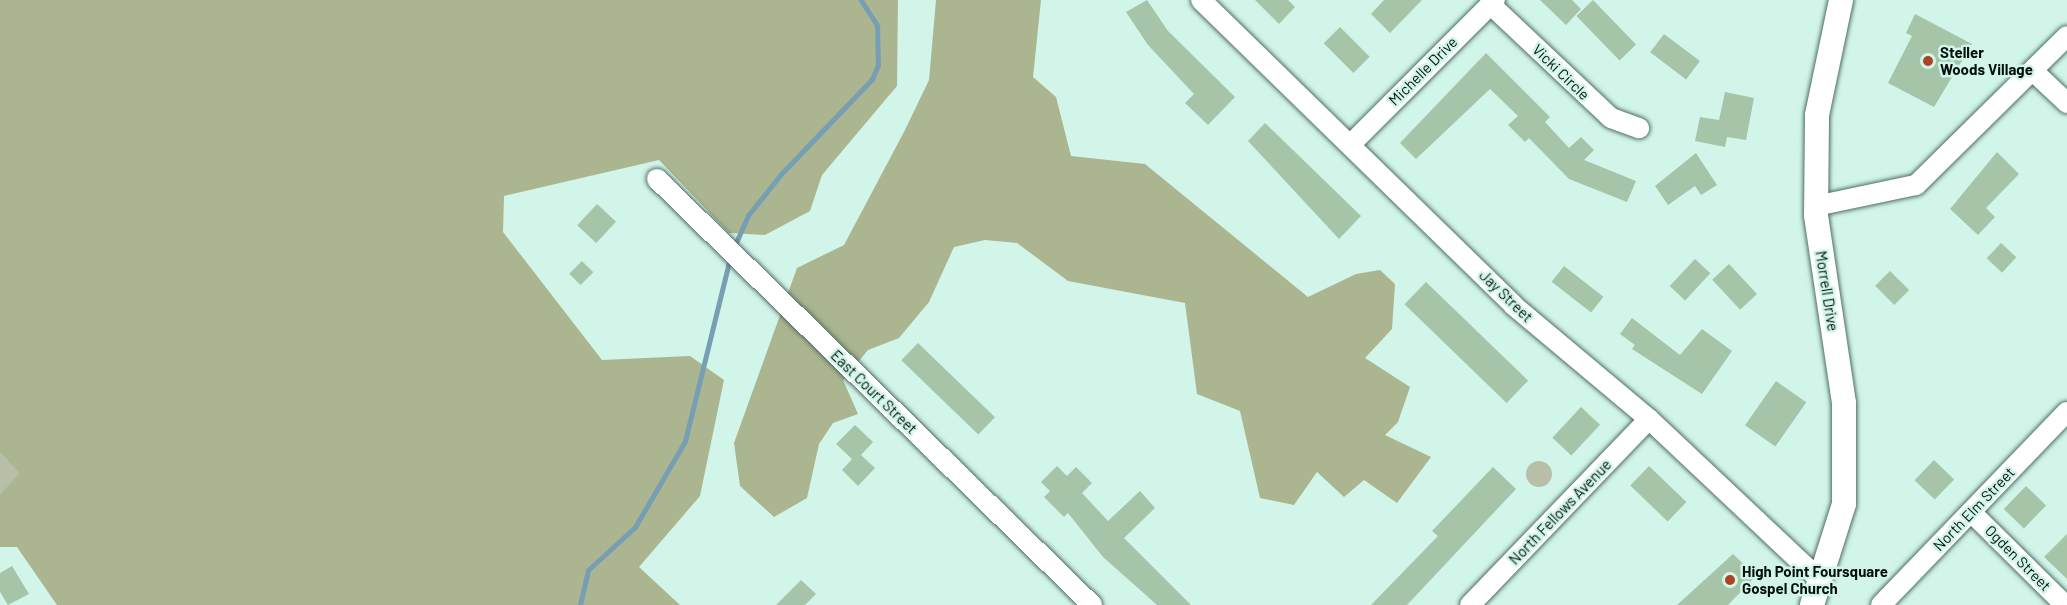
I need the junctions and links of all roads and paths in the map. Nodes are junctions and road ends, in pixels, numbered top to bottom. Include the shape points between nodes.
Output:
1 (1201, 0) edge
2 (1841, 0) edge
3 (1492, 2) edge
4 (2067, 36) edge
5 (2033, 70) junction
6 (2067, 103) edge
7 (1639, 128) dead end
8 (1352, 143) junction
9 (657, 179) dead end
10 (1816, 206) junction
11 (2067, 412) edge
12 (1649, 419) junction
13 (1971, 512) junction
14 (1821, 581) junction
15 (1092, 605) edge
16 (1470, 605) edge
17 (1812, 605) edge
18 (1881, 605) edge
19 (2064, 605) edge

1 - 8 street, Jay Street
2 - 10 main road, Morrell Drive via 1817,115
3 - 7 street, Vicki Circle via 1611,118
3 - 8 street, Michelle Drive
4 - 5 street
5 - 6 street
5 - 10 street via 1916,185
8 - 12 street, Jay Street via 1513,305
9 - 15 street, East Court Street
10 - 14 main road, Morrell Drive via 1845,434 1844,504
11 - 13 street, North Elm Street
12 - 14 street, Jay Street
12 - 16 street, North Fellows Avenue
13 - 18 street, North Elm Street
13 - 19 street, Ogden Street
14 - 17 main road

